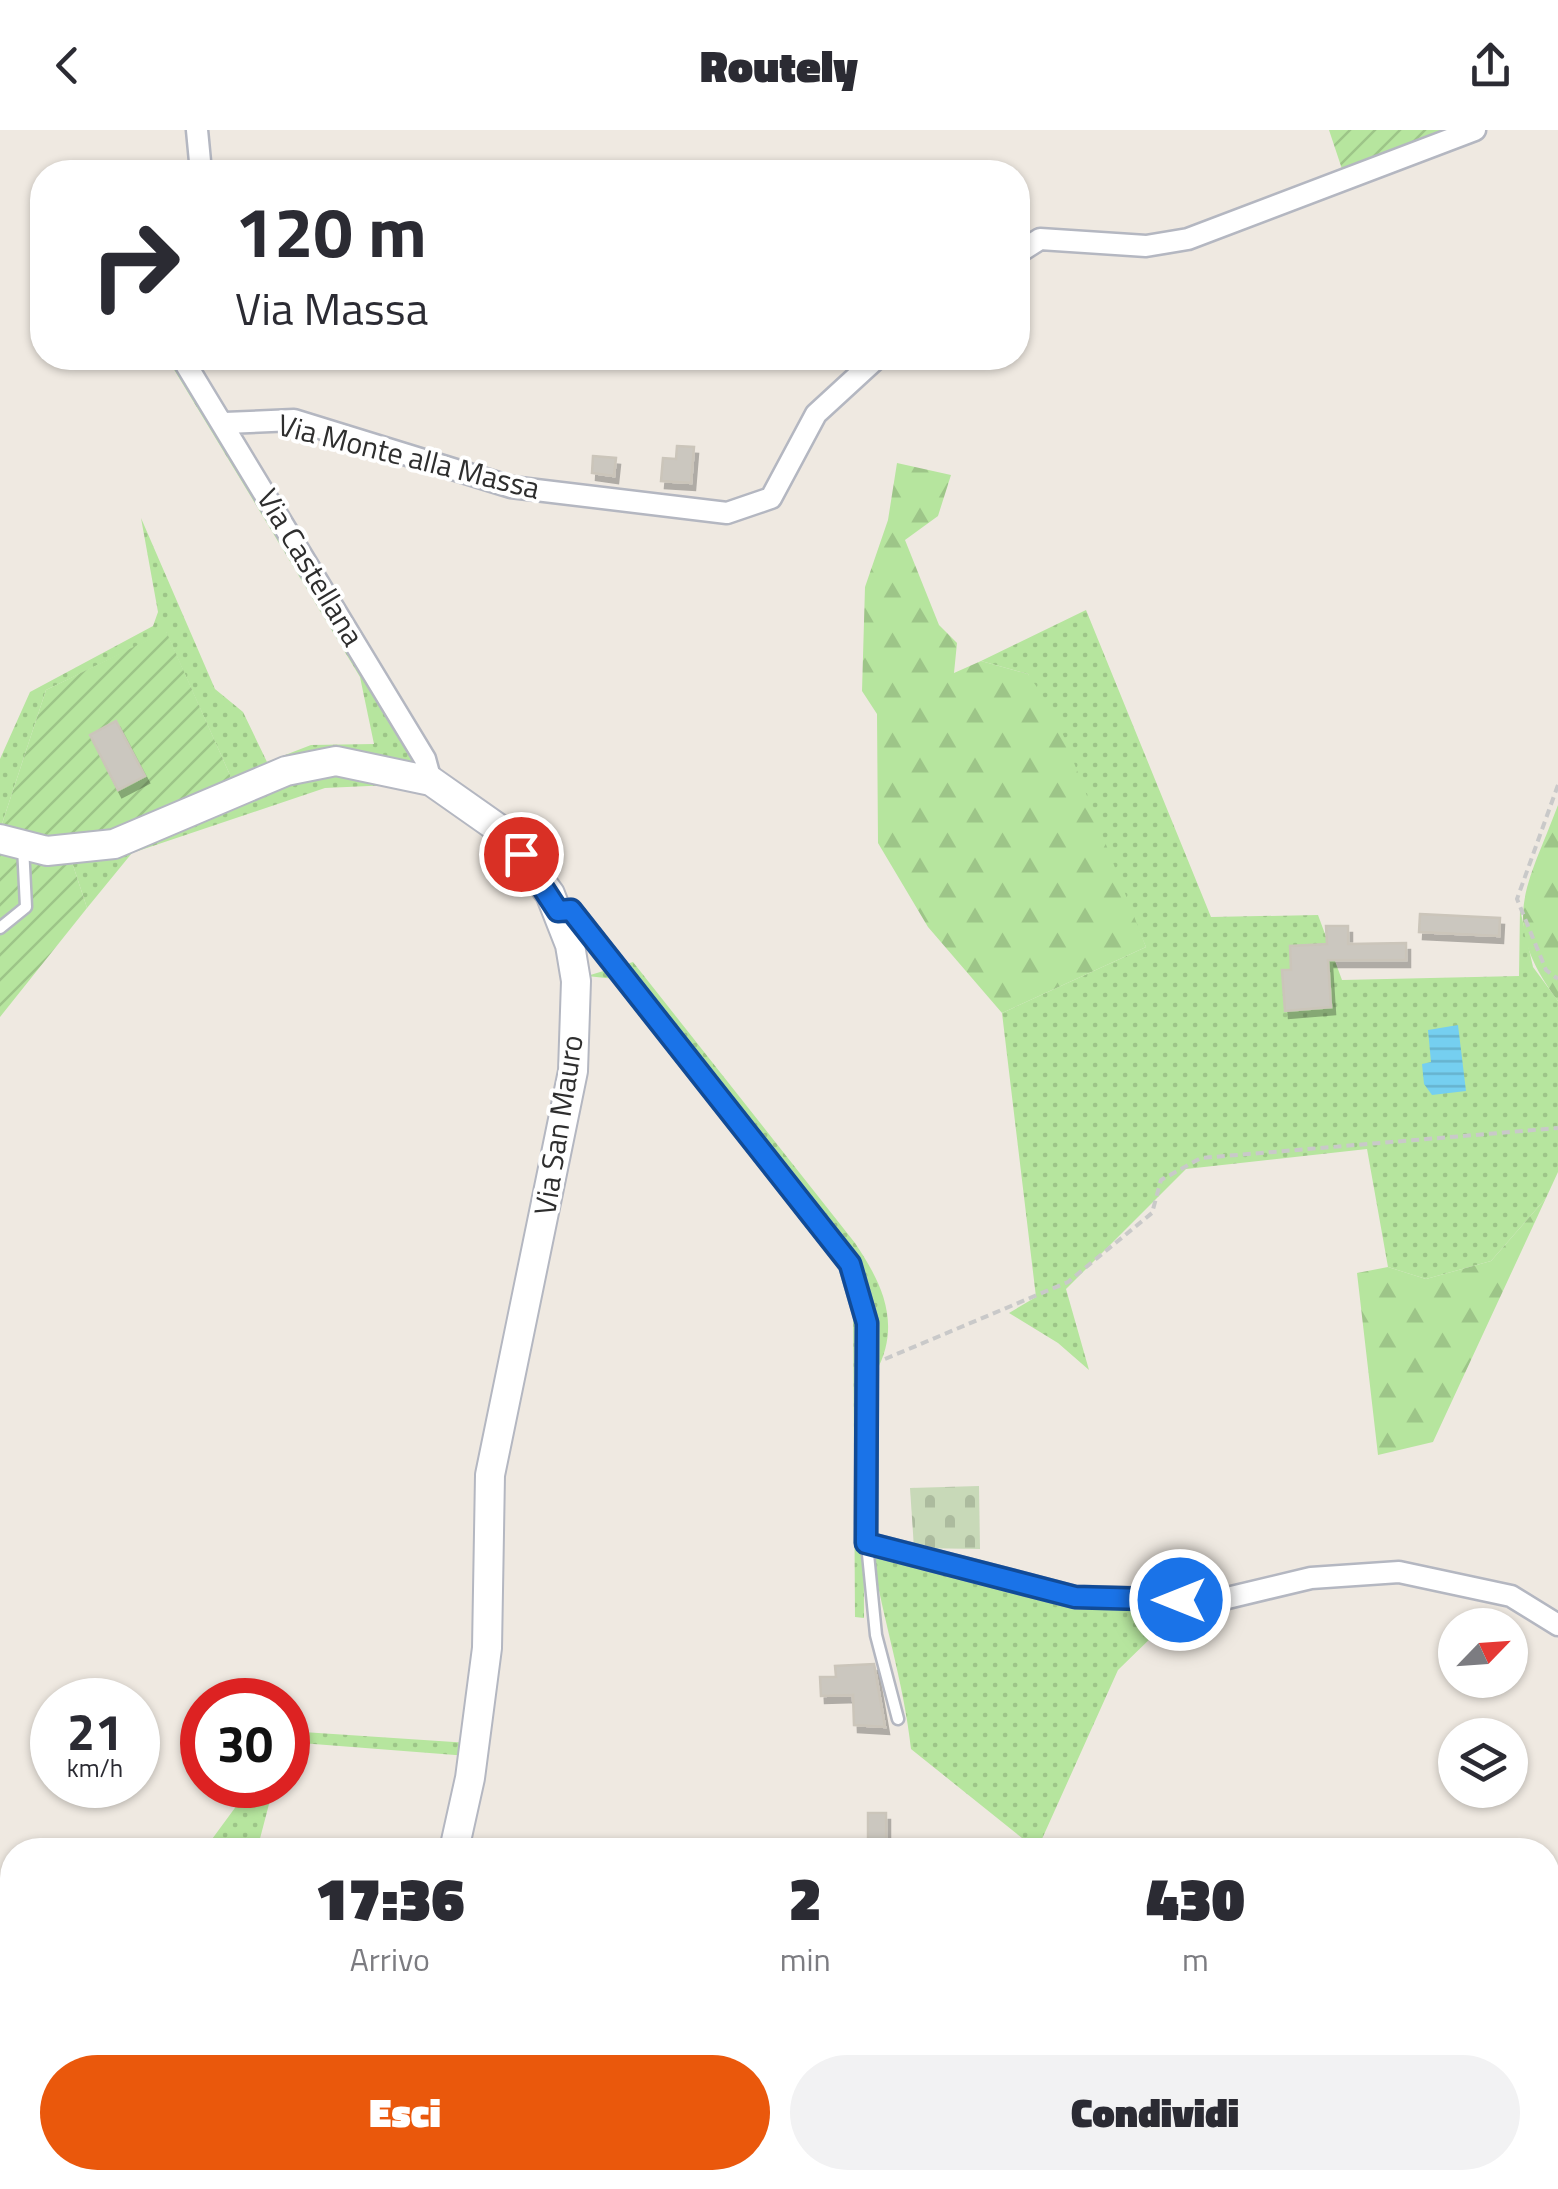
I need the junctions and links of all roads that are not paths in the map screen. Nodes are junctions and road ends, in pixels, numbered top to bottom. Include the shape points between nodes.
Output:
1 (197, 130) edge
2 (1475, 130) edge
3 (200, 160) edge
4 (1030, 245) edge
5 (190, 370) edge
6 (864, 370) edge
7 (225, 423) junction
8 (431, 781) junction
9 (12, 842) edge
10 (558, 911) junction
11 (0, 928) edge
12 (866, 1543) junction
13 (1558, 1625) edge
14 (898, 1719) dead end
15 (457, 1838) edge

1 - 3 street
2 - 4 street via 1188,240 1146,246 1040,239
5 - 7 street, Via Castellana
6 - 7 street, Via Monte alla Massa via 816,414 771,498 726,513 511,487 294,420
7 - 8 street, Via Castellana via 426,759
8 - 9 main road, Via San Mauro via 336,761 286,771 114,844 47,851
8 - 10 main road, Via San Mauro via 504,832
9 - 11 lane via 26,907
10 - 12 street via 571,910 850,1264 865,1304
10 - 15 main road, Via San Mauro via 576,981 573,1071 490,1475 487,1648
12 - 13 street via 1075,1597 1220,1600 1311,1578 1399,1572 1511,1596
12 - 14 lane via 876,1636

